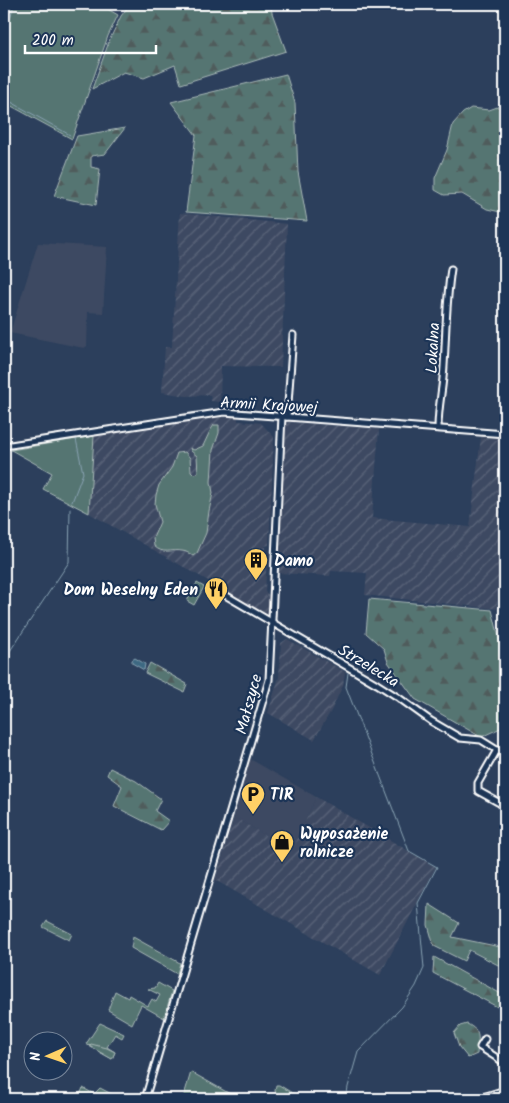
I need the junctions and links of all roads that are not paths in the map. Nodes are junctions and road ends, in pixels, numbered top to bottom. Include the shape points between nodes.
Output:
1 (451, 269) dead end
2 (293, 335) dead end
3 (284, 416) junction
4 (438, 428) junction
5 (505, 434) edge
6 (4, 446) edge
7 (220, 592) dead end
8 (273, 623) junction
9 (496, 750) junction
10 (505, 755) edge
11 (505, 806) edge
12 (485, 1038) dead end
13 (505, 1063) edge
14 (505, 1090) edge
15 (145, 1099) edge
16 (477, 1099) edge

1 - 4 street, Lokalna
2 - 3 street, Małszyce
3 - 4 street, Armii Krajowej
3 - 6 street, Armii Krajowej via 217,413
3 - 8 street, Małszyce
4 - 5 street, Armii Krajowej
7 - 8 street, Strzelecka
8 - 9 street, Strzelecka via 392,693 430,721 460,738 481,740
8 - 15 street, Małszyce via 269,680
9 - 10 street, Strzelecka
9 - 11 street via 477,787
12 - 13 street via 480,1047
14 - 16 street

